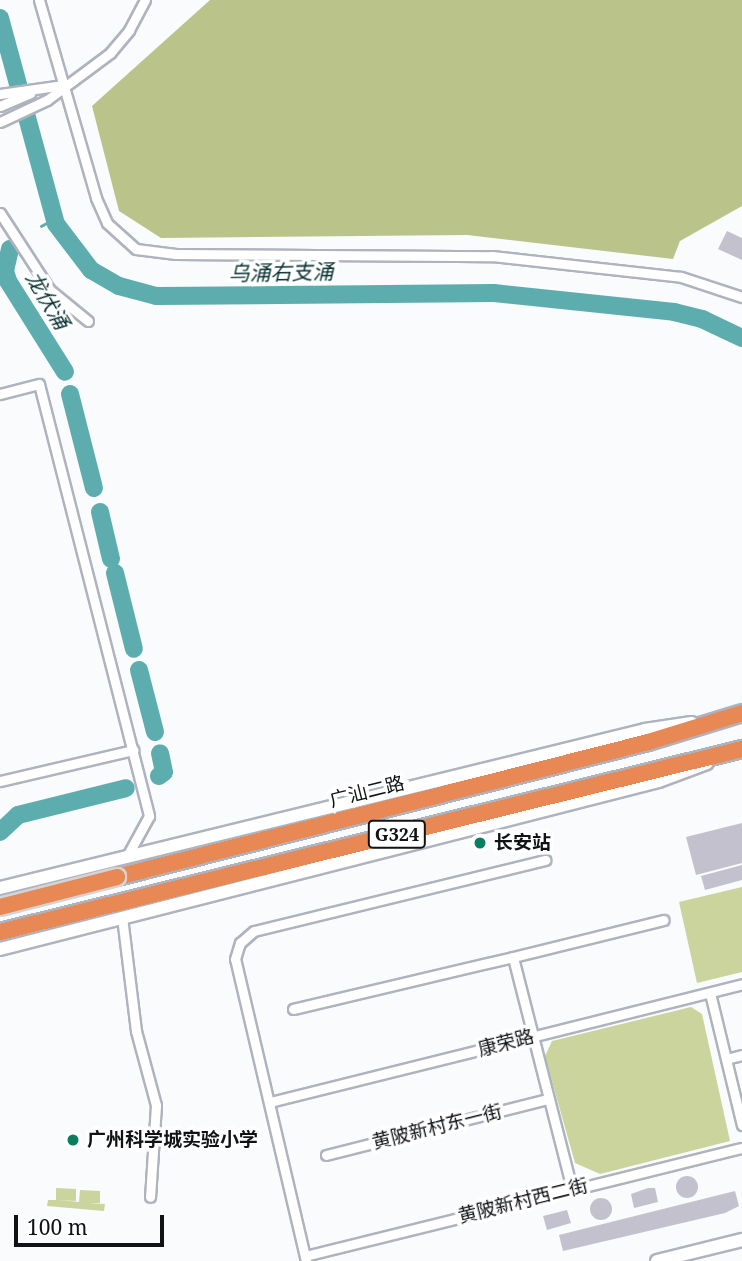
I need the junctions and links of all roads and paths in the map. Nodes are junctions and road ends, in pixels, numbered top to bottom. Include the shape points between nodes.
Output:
1 (39, 0) edge
2 (145, 0) edge
3 (63, 85) junction
4 (42, 88) junction
5 (0, 94) edge
6 (0, 106) edge
7 (0, 122) edge
8 (0, 213) edge
9 (742, 297) edge
10 (88, 321) dead end
11 (0, 394) edge
12 (742, 713) edge
13 (723, 718) junction
14 (133, 750) junction
15 (742, 750) edge
16 (0, 781) edge
17 (126, 858) junction
18 (545, 860) dead end
19 (0, 888) edge
20 (0, 907) edge
21 (122, 917) junction
22 (664, 920) dead end
23 (0, 932) edge
24 (0, 949) edge
25 (513, 957) junction
26 (742, 984) edge
27 (710, 993) junction
28 (293, 1009) dead end
29 (535, 1036) junction
30 (742, 1055) edge
31 (726, 1059) junction
32 (548, 1099) junction
33 (270, 1102) junction
34 (742, 1125) edge
35 (742, 1148) edge
36 (327, 1155) dead end
37 (572, 1189) junction
38 (150, 1197) dead end
39 (742, 1240) edge
40 (305, 1258) edge
41 (657, 1261) edge

1 - 3 street
2 - 3 street via 115,48
3 - 4 street
3 - 7 street via 47,100
3 - 9 street via 107,223 136,249 176,254 492,256 681,277
4 - 5 street
4 - 6 street
8 - 10 street via 50,290
11 - 14 street via 39,384
12 - 13 highway, 广汕二路 / G324
13 - 17 street via 645,730
13 - 20 highway, 广汕二路 / G324, bridge via 648,742
14 - 16 street
14 - 17 street via 149,816
15 - 21 street via 659,781
15 - 23 highway, G324
17 - 19 street
18 - 33 street via 254,931 247,937 235,959
21 - 24 street
21 - 38 street via 136,1031 156,1105
22 - 25 street
25 - 28 street
25 - 29 street
26 - 27 street, 康荣路
27 - 29 street, 康荣路
27 - 31 street
29 - 32 street
29 - 33 street, 康荣路
30 - 31 street
31 - 34 street
32 - 36 street, 黄陂新村东一街
32 - 37 street
33 - 40 street
35 - 37 street, 黄陂新村西二街
37 - 40 street, 黄陂新村西二街
39 - 41 street

